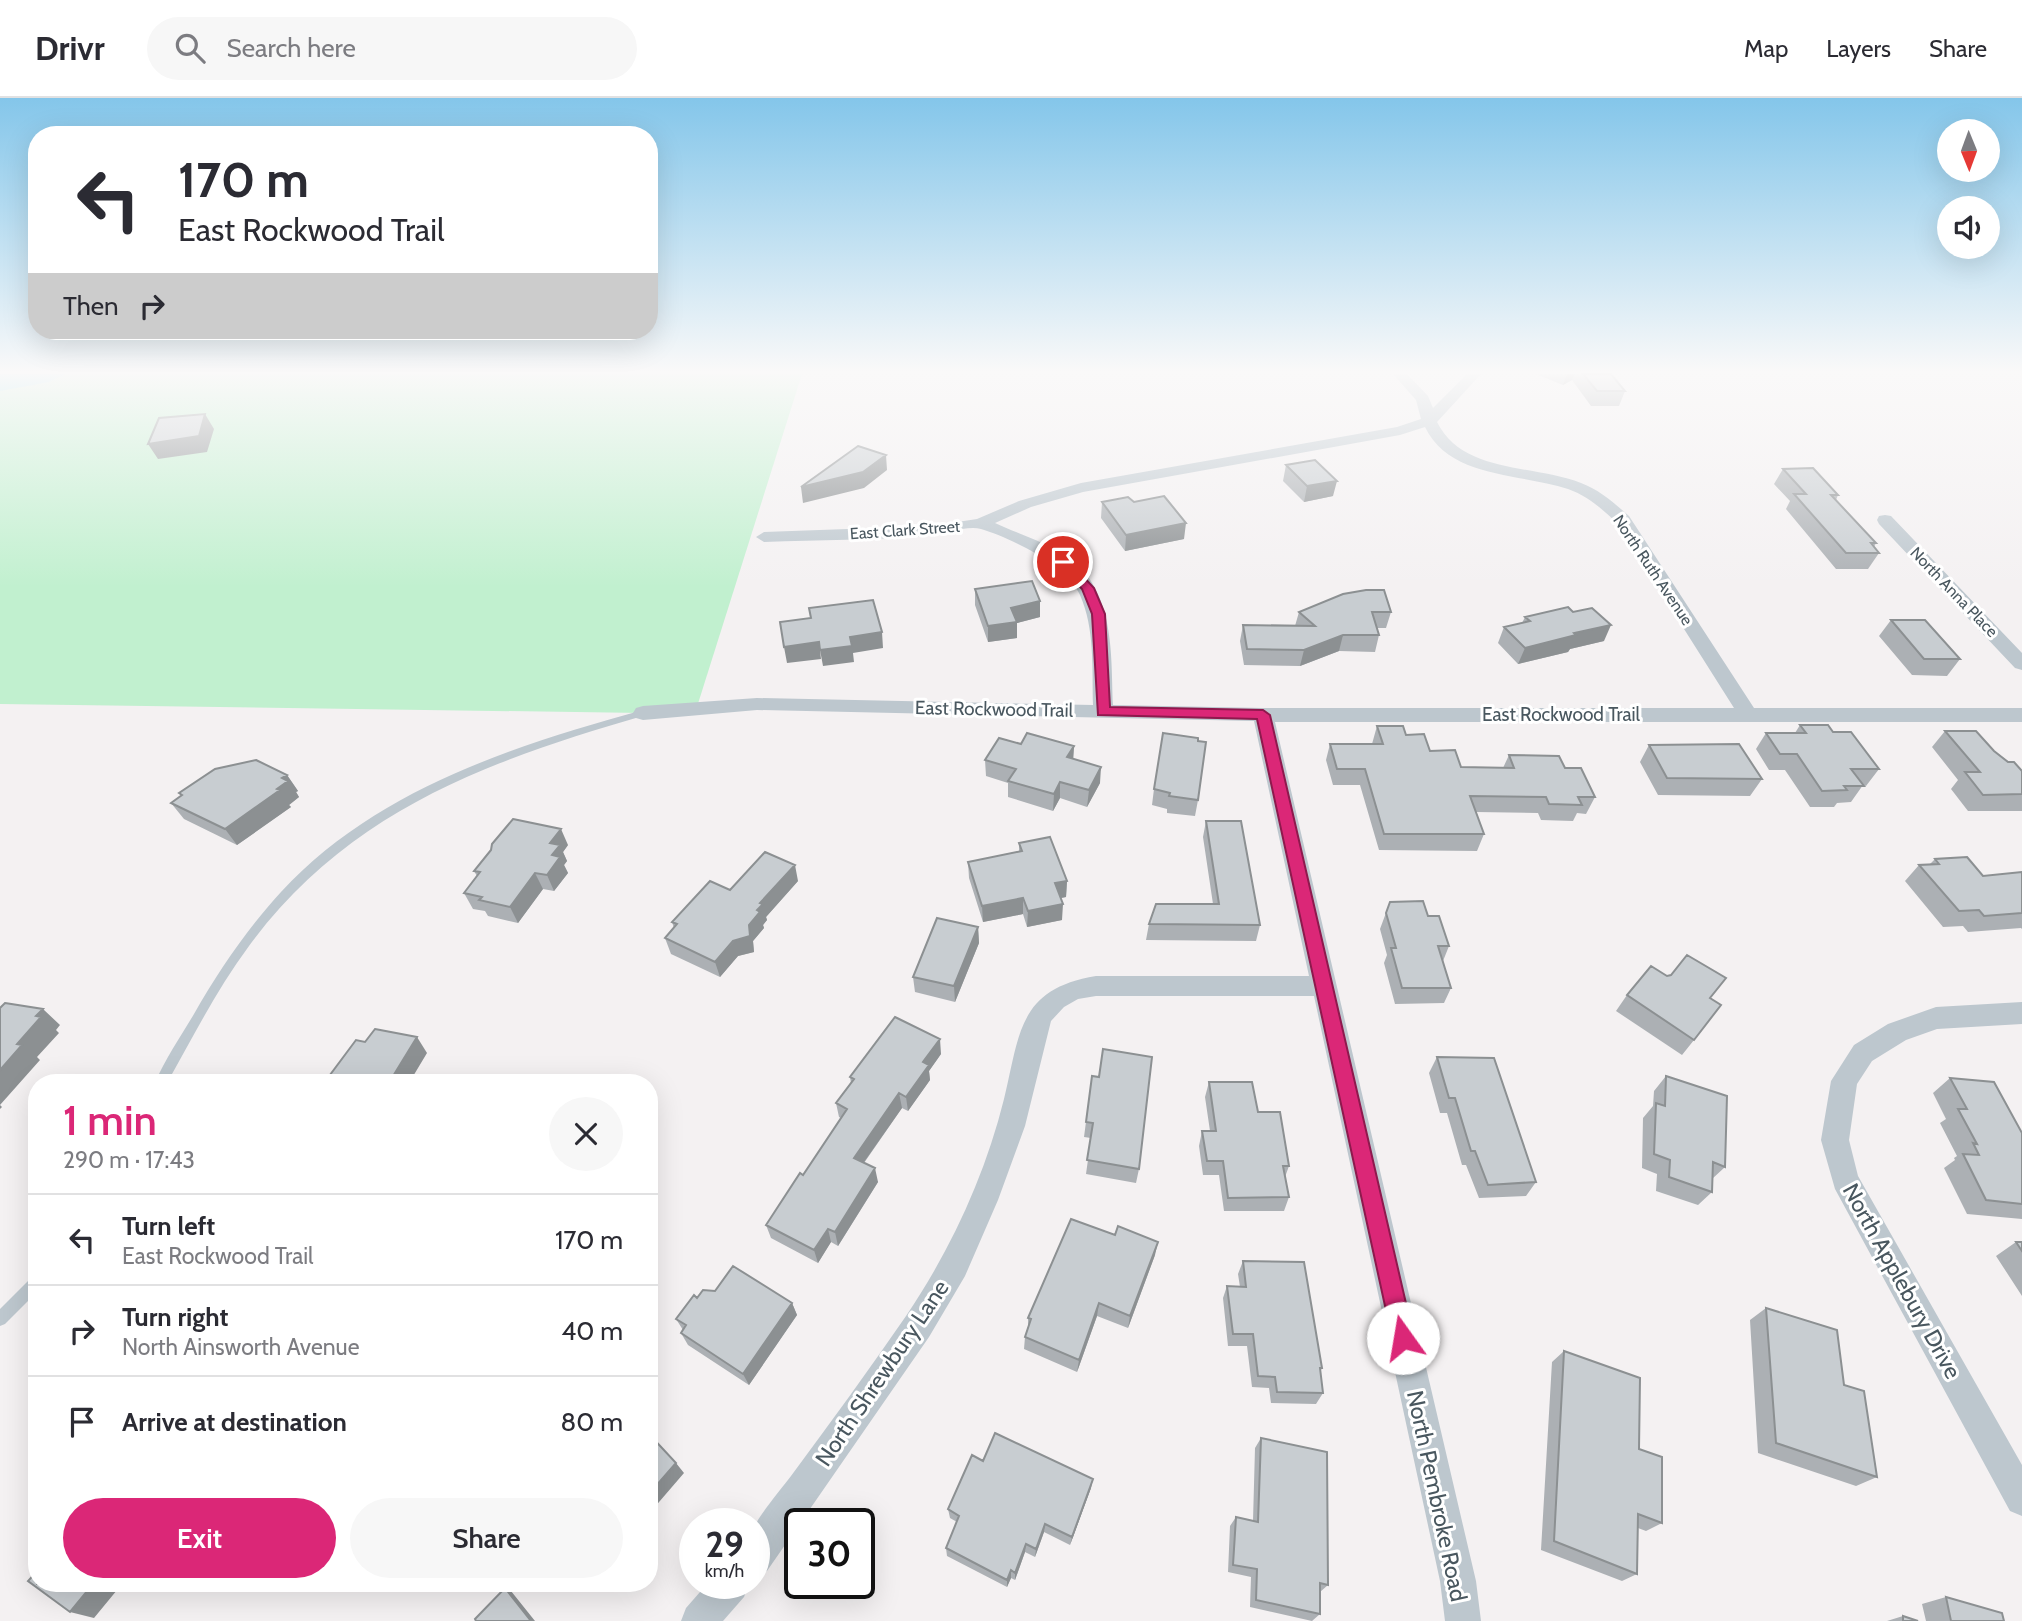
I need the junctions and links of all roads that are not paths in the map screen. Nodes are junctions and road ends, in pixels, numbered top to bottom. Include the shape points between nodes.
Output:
1 (1321, 445) edge
2 (1446, 445) edge
3 (1885, 520) dead end
4 (981, 523) junction
5 (764, 537) dead end
6 (2022, 664) edge
7 (1103, 712) junction
8 (643, 713) joint
9 (1748, 714) junction
10 (1263, 715) junction
11 (2022, 715) edge
12 (1324, 986) junction
13 (2022, 1013) edge
14 (166, 1074) edge
15 (28, 1291) edge
16 (0, 1319) edge
17 (2022, 1499) edge
18 (770, 1535) edge
19 (719, 1599) edge
20 (699, 1621) edge
21 (1463, 1621) edge

1 - 4 street, East Clark Street via 1081,488
2 - 9 street, North Ruth Avenue via 1475,463 1575,486 1613,510
3 - 6 street, North Anna Place
4 - 5 street, East Clark Street via 931,531
4 - 7 street via 1063,562 1088,588 1098,614
7 - 8 street, East Rockwood Trail via 757,704
7 - 10 street, East Rockwood Trail
8 - 14 lane, East Rockwood Trail via 551,738 470,768 341,842 274,905 244,943
9 - 10 street, East Rockwood Trail
9 - 11 street, East Rockwood Trail
10 - 12 street, North Pembroke Road
12 - 18 street, North Shrewbury Lane via 1096,986 1073,990 1055,1000 1033,1031 1011,1126 954,1266 918,1326
12 - 21 street, North Pembroke Road via 1458,1581
13 - 17 street, North Applebury Drive via 1936,1018 1897,1032 1863,1053 1844,1081 1835,1140 1845,1180
15 - 16 lane
19 - 20 street

